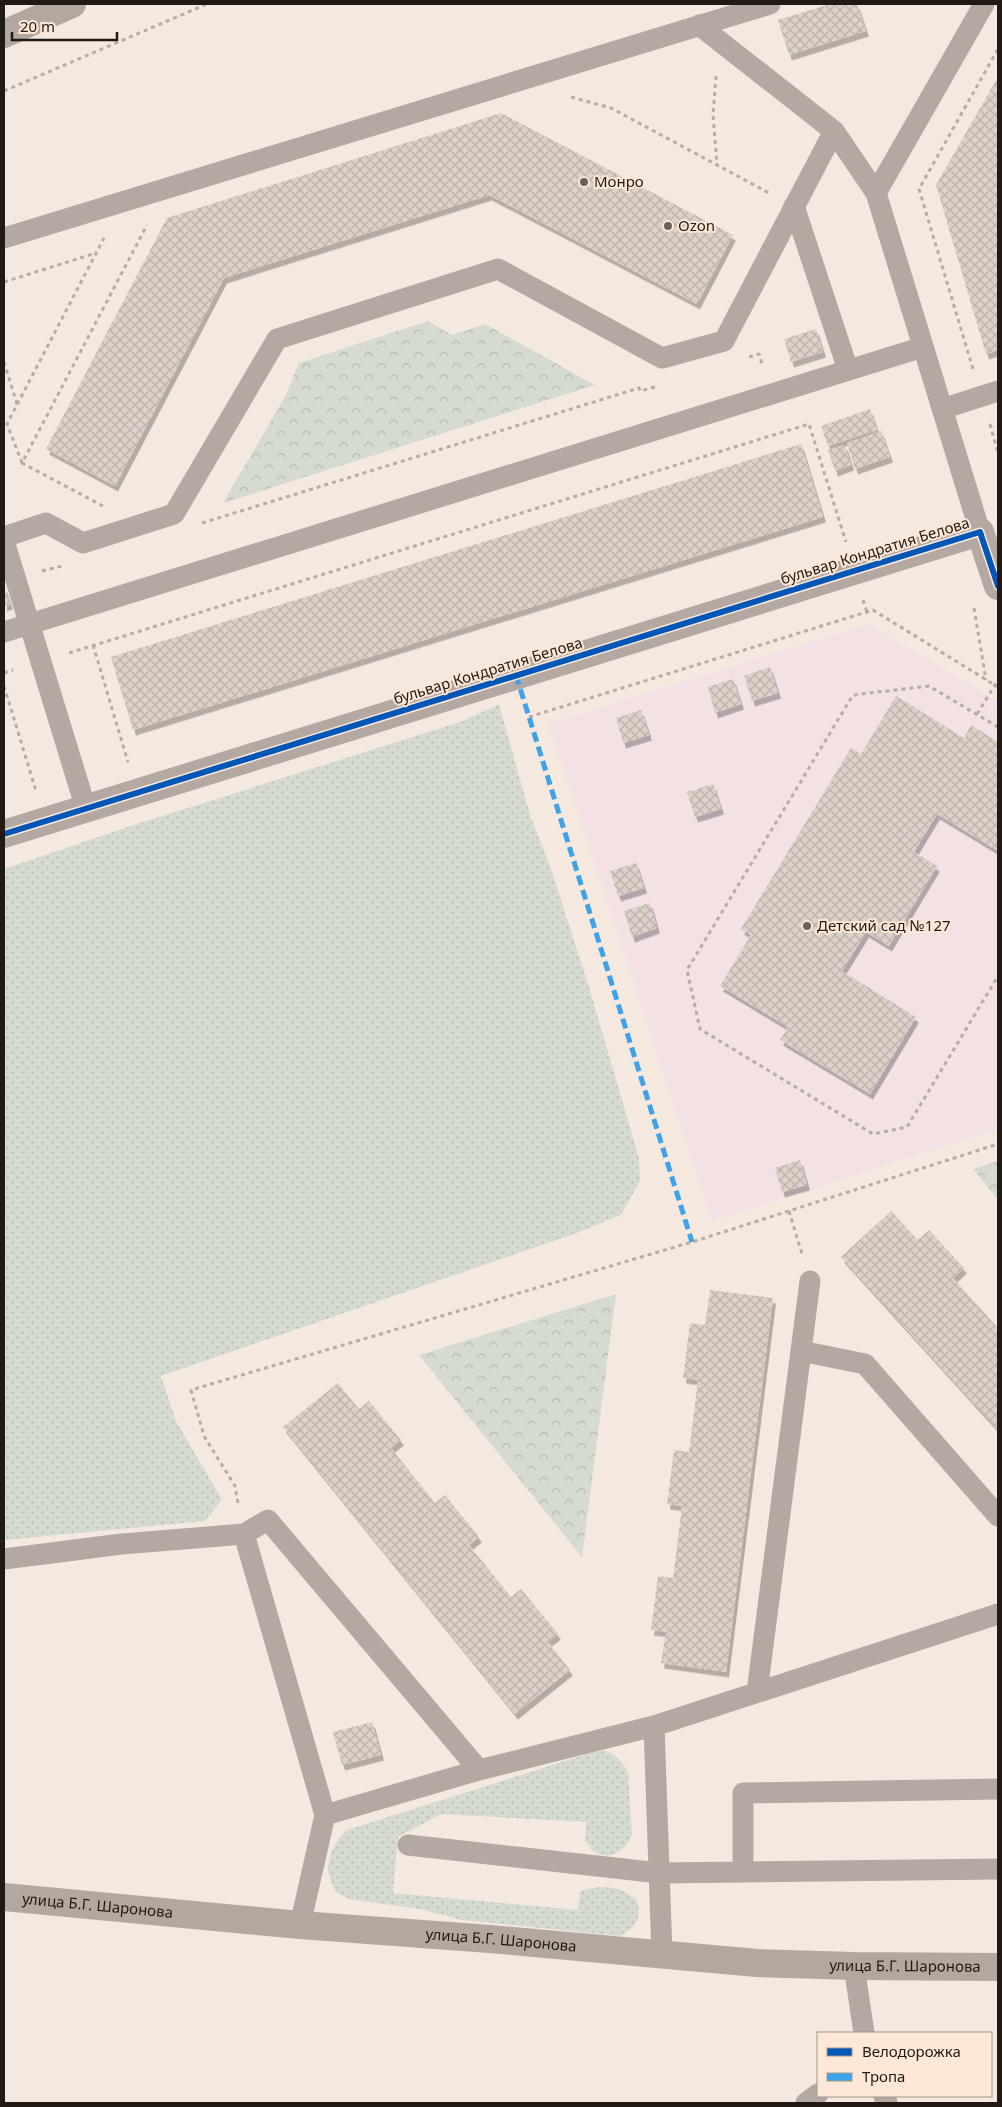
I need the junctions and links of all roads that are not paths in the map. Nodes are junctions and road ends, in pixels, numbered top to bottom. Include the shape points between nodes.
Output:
1 (72, 4) edge
2 (984, 4) edge
3 (760, 5) edge
4 (699, 25) junction
5 (4, 34) edge
6 (834, 131) junction
7 (876, 194) junction
8 (794, 206) junction
9 (4, 238) edge
10 (923, 347) junction
11 (848, 370) junction
12 (998, 392) edge
13 (942, 409) junction
14 (980, 532) junction
15 (4, 539) edge
16 (998, 586) edge
17 (29, 624) junction
18 (4, 632) edge
19 (86, 809) junction
20 (4, 834) edge
21 (810, 1281) road end
22 (801, 1351) junction
23 (998, 1516) edge
24 (244, 1534) junction
25 (4, 1559) edge
26 (998, 1614) edge
27 (757, 1692) junction
28 (654, 1726) junction
29 (479, 1770) junction
30 (998, 1790) edge
31 (325, 1815) junction
32 (408, 1845) dead end
33 (998, 1869) edge
34 (743, 1872) junction
35 (660, 1874) junction
36 (4, 1897) edge
37 (300, 1925) junction
38 (662, 1955) junction
39 (854, 1966) junction
40 (998, 1967) edge
41 (863, 2032) edge
42 (817, 2095) edge
43 (806, 2103) edge

1 - 5 main road
2 - 7 lane
3 - 4 lane
4 - 6 lane
4 - 9 lane
6 - 7 lane
6 - 8 lane
7 - 10 lane
8 - 11 lane
8 - 15 lane via 724,341 662,358 498,269 277,339 174,514 82,543 46,523
10 - 11 lane
10 - 13 lane
11 - 17 lane
12 - 13 lane
13 - 14 lane
14 - 16 street
14 - 19 street, бульвар Кондратия Белова
15 - 17 lane
17 - 18 lane
17 - 19 lane
19 - 20 street, бульвар Кондратия Белова
21 - 22 lane
22 - 23 lane via 865,1364
22 - 27 lane
24 - 25 lane via 122,1544
24 - 29 lane via 268,1520
24 - 31 lane
26 - 27 lane
27 - 28 lane
28 - 29 lane
28 - 35 lane
29 - 31 lane
30 - 34 lane via 742,1793
31 - 37 lane
32 - 35 lane
33 - 34 lane
34 - 35 lane
35 - 38 lane
36 - 37 main road, улица Б.Г. Шаронова
37 - 38 main road, улица Б.Г. Шаронова
38 - 39 main road, улица Б.Г. Шаронова via 757,1963
39 - 40 main road, улица Б.Г. Шаронова
39 - 41 lane
42 - 43 lane

